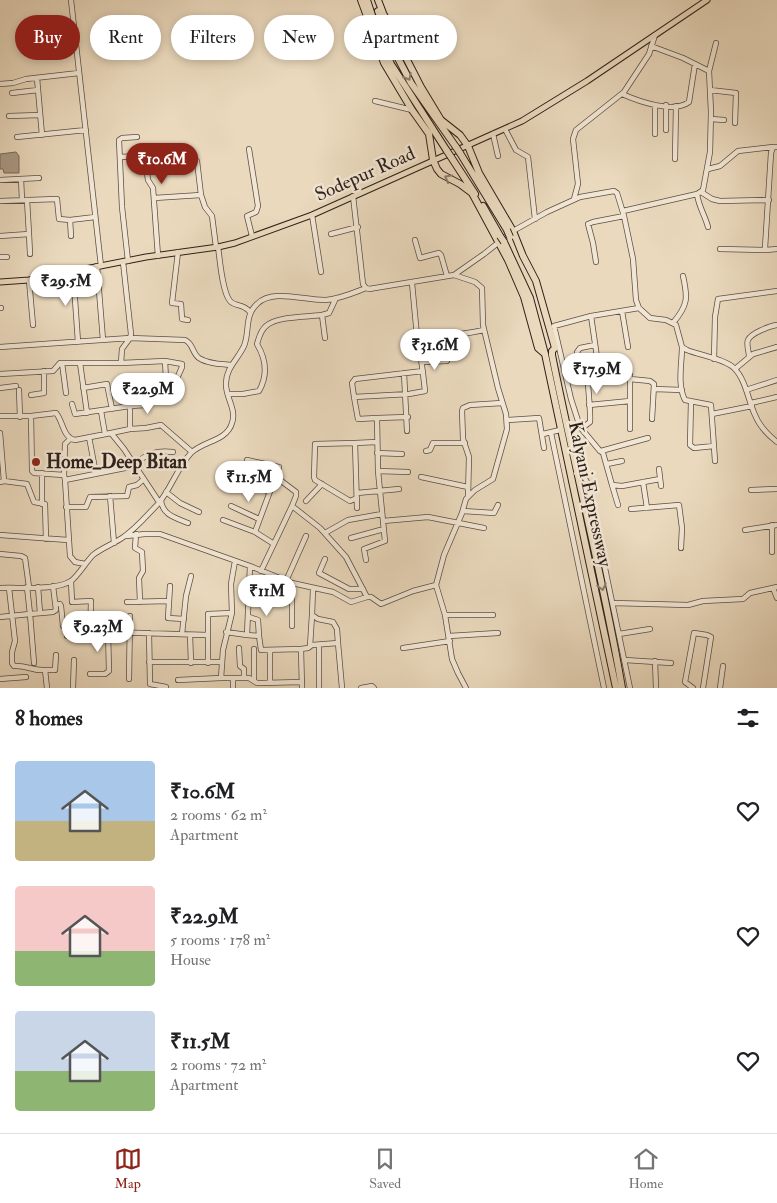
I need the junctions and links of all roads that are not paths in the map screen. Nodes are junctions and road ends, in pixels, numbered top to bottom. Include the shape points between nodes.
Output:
1 (71, 0) edge
2 (361, 0) edge
3 (367, 0) edge
4 (374, 0) edge
5 (378, 0) edge
6 (706, 0) edge
7 (655, 35) junction
8 (716, 43) dead end
9 (651, 46) junction
10 (695, 64) junction
11 (709, 71) junction
12 (79, 73) junction
13 (37, 78) junction
14 (0, 84) edge
15 (38, 90) junction
16 (710, 90) junction
17 (12, 93) dead end
18 (622, 94) junction
19 (375, 101) dead end
20 (654, 105) junction
21 (666, 106) junction
22 (676, 106) junction
23 (412, 110) junction
24 (40, 115) junction
25 (9, 116) dead end
26 (711, 119) junction
27 (724, 120) dead end
28 (735, 123) dead end
29 (505, 129) junction
30 (86, 130) junction
31 (666, 130) dead end
32 (493, 134) junction
33 (655, 134) dead end
34 (42, 135) junction
35 (17, 137) dead end
36 (136, 137) dead end
37 (468, 146) junction
38 (775, 148) edge
39 (249, 149) dead end
40 (498, 156) dead end
41 (120, 157) junction
42 (675, 159) dead end
43 (433, 160) junction
44 (197, 162) dead end
45 (708, 169) junction
46 (39, 178) dead end
47 (21, 179) junction
48 (0, 180) edge
49 (699, 193) junction
50 (200, 194) junction
51 (353, 196) junction
52 (154, 198) junction
53 (574, 199) junction
54 (24, 200) junction
55 (769, 200) junction
56 (0, 201) edge
57 (623, 214) junction
58 (312, 215) junction
59 (95, 217) junction
60 (535, 219) junction
61 (70, 220) junction
62 (358, 227) junction
63 (708, 227) dead end
64 (510, 233) junction
65 (29, 234) junction
66 (331, 234) dead end
67 (0, 236) edge
68 (71, 236) dead end
69 (252, 236) junction
70 (415, 240) dead end
71 (501, 240) junction
72 (217, 247) junction
73 (720, 249) dead end
74 (777, 249) edge
75 (766, 250) junction
76 (178, 252) junction
77 (30, 254) dead end
78 (158, 256) junction
79 (0, 257) edge
80 (7, 257) dead end
81 (125, 262) junction
82 (596, 262) dead end
83 (99, 266) junction
84 (73, 271) junction
85 (321, 272) dead end
86 (454, 275) junction
87 (447, 276) junction
88 (683, 276) dead end
89 (29, 280) junction
90 (0, 282) edge
91 (412, 283) junction
92 (366, 288) junction
93 (777, 291) edge
94 (336, 298) junction
95 (639, 308) junction
96 (622, 311) junction
97 (250, 312) junction
98 (322, 315) junction
99 (591, 316) junction
100 (188, 320) dead end
101 (673, 323) junction
102 (34, 325) dead end
103 (777, 325) edge
104 (484, 330) junction
105 (417, 336) junction
106 (130, 338) junction
107 (325, 338) dead end
108 (103, 340) junction
109 (78, 342) junction
110 (245, 342) junction
111 (257, 344) junction
112 (595, 345) junction
113 (0, 347) edge
114 (682, 347) junction
115 (777, 347) edge
116 (628, 348) dead end
117 (749, 356) junction
118 (714, 359) junction
119 (165, 361) junction
120 (447, 361) dead end
121 (422, 362) junction
122 (62, 363) junction
123 (80, 363) junction
124 (121, 363) junction
125 (231, 365) junction
126 (735, 369) junction
127 (44, 371) junction
128 (423, 371) junction
129 (404, 373) junction
130 (0, 374) edge
131 (630, 379) junction
132 (176, 380) junction
133 (777, 380) edge
134 (145, 382) dead end
135 (0, 388) edge
136 (83, 388) junction
137 (654, 389) junction
138 (172, 390) dead end
139 (682, 390) junction
140 (746, 390) junction
141 (66, 392) dead end
142 (228, 394) junction
143 (406, 394) junction
144 (31, 395) dead end
145 (354, 397) junction
146 (777, 398) edge
147 (630, 401) junction
148 (691, 401) junction
149 (149, 402) dead end
150 (502, 403) junction
151 (72, 404) dead end
152 (751, 404) junction
153 (589, 405) junction
154 (130, 406) junction
155 (112, 410) junction
156 (102, 411) junction
157 (87, 413) junction
158 (712, 414) junction
159 (0, 416) edge
160 (31, 416) junction
161 (20, 417) junction
162 (408, 417) junction
163 (377, 418) junction
164 (652, 419) dead end
165 (506, 420) junction
166 (582, 428) junction
167 (130, 429) junction
168 (630, 429) dead end
169 (560, 430) junction
170 (407, 431) dead end
171 (551, 432) junction
172 (0, 433) edge
173 (111, 433) junction
174 (105, 434) junction
175 (543, 434) junction
176 (89, 437) junction
177 (648, 438) dead end
178 (70, 439) junction
179 (377, 442) junction
180 (777, 442) edge
181 (356, 443) junction
182 (465, 443) junction
183 (714, 446) junction
184 (544, 448) dead end
185 (426, 451) dead end
186 (600, 451) junction
187 (173, 452) dead end
188 (192, 452) junction
189 (377, 453) junction
190 (402, 454) dead end
191 (246, 460) dead end
192 (715, 460) dead end
193 (622, 461) dead end
194 (607, 464) junction
195 (135, 465) junction
196 (659, 470) dead end
197 (378, 471) junction
198 (231, 472) dead end
199 (408, 472) dead end
200 (42, 473) junction
201 (576, 473) junction
202 (96, 474) junction
203 (421, 476) dead end
204 (276, 477) junction
205 (65, 478) junction
206 (144, 479) junction
207 (660, 479) junction
208 (2, 481) edge
209 (643, 482) junction
210 (322, 484) junction
211 (612, 485) junction
212 (661, 486) dead end
213 (468, 487) junction
214 (399, 489) dead end
215 (777, 489) edge
216 (380, 490) junction
217 (751, 490) dead end
218 (166, 492) junction
219 (269, 492) junction
220 (110, 496) junction
221 (357, 496) junction
222 (468, 497) junction
223 (160, 501) junction
224 (306, 501) dead end
225 (42, 504) junction
226 (498, 505) dead end
227 (618, 505) dead end
228 (231, 506) dead end
229 (292, 506) junction
230 (66, 507) junction
231 (357, 508) dead end
232 (647, 508) junction
233 (630, 509) dead end
234 (463, 510) junction
235 (198, 512) dead end
236 (382, 514) junction
237 (259, 518) junction
238 (223, 520) dead end
239 (383, 521) junction
240 (458, 522) junction
241 (188, 524) dead end
242 (774, 525) edge
243 (484, 528) dead end
244 (384, 530) junction
245 (745, 530) dead end
246 (255, 532) junction
247 (324, 533) junction
248 (136, 534) junction
249 (0, 536) edge
250 (306, 536) dead end
251 (124, 537) junction
252 (351, 538) dead end
253 (46, 539) junction
254 (68, 540) junction
255 (114, 543) junction
256 (274, 544) junction
257 (682, 548) dead end
258 (772, 552) dead end
259 (0, 554) edge
260 (326, 559) dead end
261 (366, 560) dead end
262 (236, 561) junction
263 (84, 564) junction
264 (250, 566) junction
265 (261, 571) junction
266 (191, 576) dead end
267 (71, 580) junction
268 (286, 581) junction
269 (292, 583) junction
270 (436, 585) junction
271 (53, 586) junction
272 (170, 586) dead end
273 (28, 587) junction
274 (38, 587) junction
275 (0, 588) edge
276 (9, 588) junction
277 (775, 588) edge
278 (313, 589) junction
279 (363, 589) junction
280 (367, 597) junction
281 (777, 598) edge
282 (169, 601) junction
283 (126, 602) dead end
284 (140, 602) junction
285 (56, 604) junction
286 (613, 604) junction
287 (40, 613) junction
288 (232, 613) junction
289 (30, 614) junction
290 (312, 615) junction
291 (445, 615) junction
292 (493, 615) dead end
293 (0, 616) edge
294 (12, 616) junction
295 (90, 616) junction
296 (130, 616) dead end
297 (249, 617) junction
298 (184, 619) junction
299 (63, 626) dead end
300 (292, 626) dead end
301 (650, 629) dead end
302 (130, 632) junction
303 (226, 632) junction
304 (498, 632) dead end
305 (148, 633) junction
306 (108, 634) junction
307 (182, 634) junction
308 (619, 634) junction
309 (190, 635) junction
310 (208, 635) junction
311 (247, 635) junction
312 (67, 636) dead end
313 (259, 636) junction
314 (90, 637) junction
315 (450, 638) junction
316 (338, 643) junction
317 (319, 645) junction
318 (310, 646) junction
319 (239, 648) dead end
320 (403, 648) dead end
321 (254, 649) dead end
322 (301, 649) junction
323 (270, 650) junction
324 (56, 655) dead end
325 (74, 660) dead end
326 (625, 660) junction
327 (655, 661) junction
328 (149, 662) junction
329 (222, 662) junction
330 (34, 663) dead end
331 (191, 663) junction
332 (208, 663) junction
333 (671, 663) dead end
334 (14, 666) junction
335 (723, 666) dead end
336 (45, 670) junction
337 (90, 674) dead end
338 (26, 677) dead end
339 (15, 678) junction
340 (221, 678) junction
341 (233, 678) junction
342 (244, 678) junction
343 (0, 679) edge
344 (129, 680) dead end
345 (178, 680) dead end
346 (254, 682) junction
347 (270, 683) junction
348 (302, 685) edge
349 (166, 687) edge
350 (47, 688) edge
351 (73, 688) edge
352 (233, 688) edge
353 (319, 688) edge
354 (342, 688) edge
355 (361, 688) edge
356 (374, 688) edge
357 (466, 688) edge
358 (604, 688) edge
359 (616, 688) edge
360 (622, 688) edge
361 (630, 688) edge
362 (656, 688) edge
363 (693, 688) edge
364 (702, 688) edge
365 (720, 688) edge

1 - 12 street
2 - 23 highway via 384,63
3 - 71 highway, bridge via 391,64 489,216
4 -> 64 highway, bridge via 390,43 411,84 460,153
5 - 37 highway via 408,63 441,120
6 - 7 main road, Sodepur Road
7 - 9 street
7 - 29 main road, Sodepur Road via 579,86
8 - 11 street
9 - 10 street
9 - 18 street
10 - 11 street
10 - 22 street via 689,102
11 - 16 street
12 - 13 street
12 - 30 street
13 - 14 street
13 - 15 street
15 - 17 street
15 - 24 street
16 - 26 street
16 - 28 street via 736,93
18 - 20 street
18 - 53 street via 578,127 575,133 573,145 578,184
19 - 23 street
20 - 21 street
20 - 33 street
21 - 22 street
21 - 31 street
22 - 42 street
23 - 43 highway via 429,134
24 - 25 street
24 - 34 street
26 - 27 street
26 - 45 street
29 - 32 main road, Sodepur Road
29 - 60 street via 516,150 528,157
30 - 34 street
30 - 59 street
32 - 37 main road, Sodepur Road
32 - 40 street
34 - 35 street
36 - 41 street via 119,139
37 - 43 main road, Sodepur Road
37 - 64 highway
38 - 45 street via 738,151 720,166
38 - 55 street via 771,153
39 - 69 street via 258,206 256,212 247,216
41 - 52 street via 144,157
41 - 81 street
43 - 51 main road, Sodepur Road
71 -> 43 highway via 472,194 441,174
44 - 50 street
45 - 49 street via 703,190
46 - 47 street
47 - 48 street
47 - 54 street
49 - 55 street via 720,201
49 - 57 street
49 - 63 street via 700,210
50 - 52 street
50 - 72 street via 212,216
51 - 58 main road, Sodepur Road
51 - 62 street
52 - 78 street
53 - 57 street via 614,191
53 - 60 street
54 - 56 street
54 - 61 street via 56,199 59,219
54 - 65 street
55 - 75 street
57 - 82 street via 588,224
57 - 95 street
58 - 69 main road, Sodepur Road
58 - 85 street
59 - 61 street
59 - 83 street
60 - 64 street
61 - 68 street
62 - 66 street
62 - 92 street
64 - 71 street
64 - 201 highway, Kalyani Expressway via 536,291 552,351
65 - 67 street
65 - 77 street
69 - 72 main road, Sodepur Road
70 - 87 street via 420,258 441,255
71 - 86 street
71 - 169 highway, Kalyani Expressway via 530,298
72 - 76 main road, Sodepur Road
72 - 97 street via 229,299
73 - 75 street
74 - 75 street
76 - 78 main road, Sodepur Road
76 - 100 street via 172,303 181,304 182,319
78 - 81 main road, Sodepur Road
79 - 80 street
81 - 83 main road, Sodepur Road
81 - 106 street
83 - 84 main road, Sodepur Road
83 - 108 street
84 - 89 main road, Sodepur Road
84 - 109 street
86 - 87 street
86 - 104 street via 476,282 482,288
87 - 91 street
88 - 101 street via 686,303
89 - 90 main road, Sodepur Road
89 - 102 street
91 - 92 street
91 - 105 street
92 - 94 street
93 - 118 street via 718,299
94 - 97 street via 311,300 277,296 257,303
94 - 98 street via 329,313
95 - 96 street
95 - 101 street via 650,318
96 - 99 street
96 - 116 street
97 - 110 street
98 - 107 street
98 - 111 street via 274,322 260,333
99 - 112 street
99 - 166 street via 554,326 570,399
101 - 114 street
103 - 117 street via 750,337
104 - 105 street via 439,335 427,332
104 - 150 street
105 - 121 street
106 - 108 street
106 - 124 street via 123,345
106 - 125 street via 188,341 199,358
108 - 109 street
109 - 113 street
110 - 111 street
110 - 125 street
111 - 142 street via 265,376 259,391
112 - 131 street via 604,372 629,373
112 - 153 street via 580,348 577,352 586,366
114 - 118 street
114 - 139 street
115 - 117 street
117 - 126 street
118 - 126 street
119 - 124 street
119 - 132 street via 166,379
119 - 132 street via 183,365
120 - 121 street
121 - 128 street
122 - 123 street
122 - 127 street via 55,370
122 - 141 street
123 - 124 street
123 - 136 street
125 - 142 street via 226,382
126 - 140 street
127 - 130 street
127 - 144 street via 44,393
128 - 129 street
128 - 143 street via 425,391
129 - 143 street
129 - 145 street via 356,379 352,383
131 - 137 street via 650,381
131 - 147 street
132 - 138 street
133 - 140 street
134 - 154 street via 131,384
135 - 161 street via 18,388
136 - 155 street via 107,384
136 - 157 street
137 - 139 street
137 - 164 street
139 - 148 street via 685,400
140 - 152 street
142 - 188 street via 233,409 230,428 224,435
143 - 145 street
143 - 162 street
145 - 163 street via 358,419
146 - 152 street
147 - 153 street
147 - 168 street
148 - 158 street via 711,405
148 - 183 street via 690,445 694,448
149 - 154 street via 147,405
150 - 165 street
150 - 182 street via 464,408 462,430
151 - 157 street via 75,414
152 - 158 street
152 - 180 street via 769,436
153 - 166 street via 590,422
154 - 155 street
154 - 167 street
155 - 156 street
156 - 157 street
156 - 174 street
158 - 183 street
159 - 161 street
160 - 161 street
160 - 178 street via 56,413
160 - 200 street via 32,471
162 - 163 street
162 - 170 street
163 - 179 street
165 - 175 street via 538,418
165 - 222 street via 506,435 494,478
166 - 186 street
167 - 173 street
167 - 188 street via 161,425
169 - 171 street
169 - 359 highway, Kalyani Expressway
171 - 175 street
171 - 358 street
172 - 208 street
173 - 174 street
173 - 195 street
174 - 176 street
175 - 184 street
176 - 178 street
176 - 202 street
177 - 186 street
178 - 205 street via 65,444
179 - 181 street
179 - 189 street
181 - 210 street via 315,444 314,477
181 - 221 street
182 - 185 street via 433,443
182 - 213 street via 469,456
183 - 192 street
186 - 194 street via 604,453
187 - 195 street via 152,452
188 - 218 street
189 - 190 street
189 - 197 street
191 - 204 street via 278,465
193 - 194 street
194 - 211 street
195 - 202 street
195 - 206 street
196 - 207 street
197 - 199 street
197 - 216 street
198 - 219 street
200 - 205 street
200 - 225 street
201 - 286 street via 583,475 587,482
201 -> 360 highway, Kalyani Expressway
202 - 205 street
203 - 213 street
204 - 219 street
204 - 229 street via 296,492
205 - 230 street
206 - 220 street via 129,487 127,496
206 - 223 street
207 - 209 street
207 - 212 street
208 - 225 street via 27,484 34,502
209 - 211 street
209 - 232 street
210 - 221 street via 350,501
210 - 224 street
211 - 227 street
213 - 222 street
214 - 216 street
215 - 217 street
216 - 221 street
216 - 236 street
218 - 223 street
218 - 235 street
219 - 237 street
220 - 230 street via 90,498 86,507
220 - 255 street
221 - 231 street
222 - 234 street
223 - 241 street via 163,511
223 - 251 street
225 - 253 street via 46,506
226 - 234 street via 494,513
228 - 237 street
229 - 247 street
229 - 256 street
230 - 254 street
232 - 233 street
232 - 257 street via 679,505
234 - 240 street
236 - 239 street
236 - 247 street via 348,520
237 - 246 street
238 - 246 street
239 - 240 street via 428,517
239 - 244 street
240 - 243 street
240 - 270 street
242 - 245 street
242 - 258 street
244 - 252 street
244 - 261 street via 384,542 363,550
246 - 256 street
247 - 279 street via 346,557
248 - 251 street
248 - 262 street via 160,534
248 - 284 street via 136,549 142,552
249 - 253 street
250 - 268 street
251 - 255 street
253 - 254 street
254 - 263 street via 72,560
255 - 263 street
256 - 265 street
259 - 273 street via 25,558
260 - 279 street via 319,573 349,589
262 - 264 street
262 - 288 street via 231,584
263 - 267 street
264 - 265 street
264 - 297 street
265 - 268 street
266 - 298 street
267 - 271 street
267 - 295 street via 72,602 91,601
268 - 269 street
269 - 278 street
269 - 300 street
270 - 280 street via 382,604
270 - 291 street
271 - 274 street
271 - 285 street
272 - 282 street
273 - 274 street
273 - 276 street
273 - 289 street
274 - 287 street
275 - 276 street
276 - 294 street
277 - 281 street
277 - 286 street via 750,593 743,599 688,605
278 - 280 street via 333,592 351,602
278 - 290 street
279 - 280 street
282 - 284 street
282 - 298 street via 168,618
283 - 284 street
285 - 287 street via 53,612
285 - 299 street via 61,606
286 - 308 street
287 - 289 street
288 - 303 street
288 - 310 street via 208,614
289 - 294 street
289 - 330 street
290 - 316 street via 333,622
290 - 318 street
291 - 292 street
291 - 315 street
293 - 294 street
294 - 334 street
295 - 306 street via 108,618
295 - 314 street
296 - 302 street
297 - 311 street
297 - 313 street via 258,620
298 - 307 street
301 - 308 street
302 - 305 street
302 - 306 street
302 - 344 street
303 - 311 street
303 - 329 street
304 - 315 street
305 - 307 street
305 - 328 street
306 - 314 street
306 - 337 street via 108,673
307 - 309 street
308 - 326 street
309 - 310 street
309 - 331 street
310 - 332 street
311 - 313 street
312 - 314 street
313 - 323 street via 260,649
315 - 320 street
315 - 357 street via 455,666
316 - 317 street
316 - 354 street
317 - 318 street
317 - 353 street
318 - 322 street
319 - 342 street
321 - 346 street
322 - 323 street
322 - 348 street
323 - 347 street
324 - 336 street via 55,670
325 - 351 street
326 - 327 street
326 - 361 street
327 - 333 street
327 - 362 street
328 - 331 street
328 - 349 street via 150,684
329 - 332 street
329 - 340 street
331 - 332 street
334 - 336 street
334 - 339 street
335 - 365 street
336 - 350 street
338 - 339 street
339 - 343 street
340 - 341 street
340 - 345 street
341 - 342 street
341 - 352 street
342 - 346 street
346 - 347 street
347 - 348 street
355 - 356 street
363 - 364 street
363 - 364 street via 685,682 694,633 711,637

